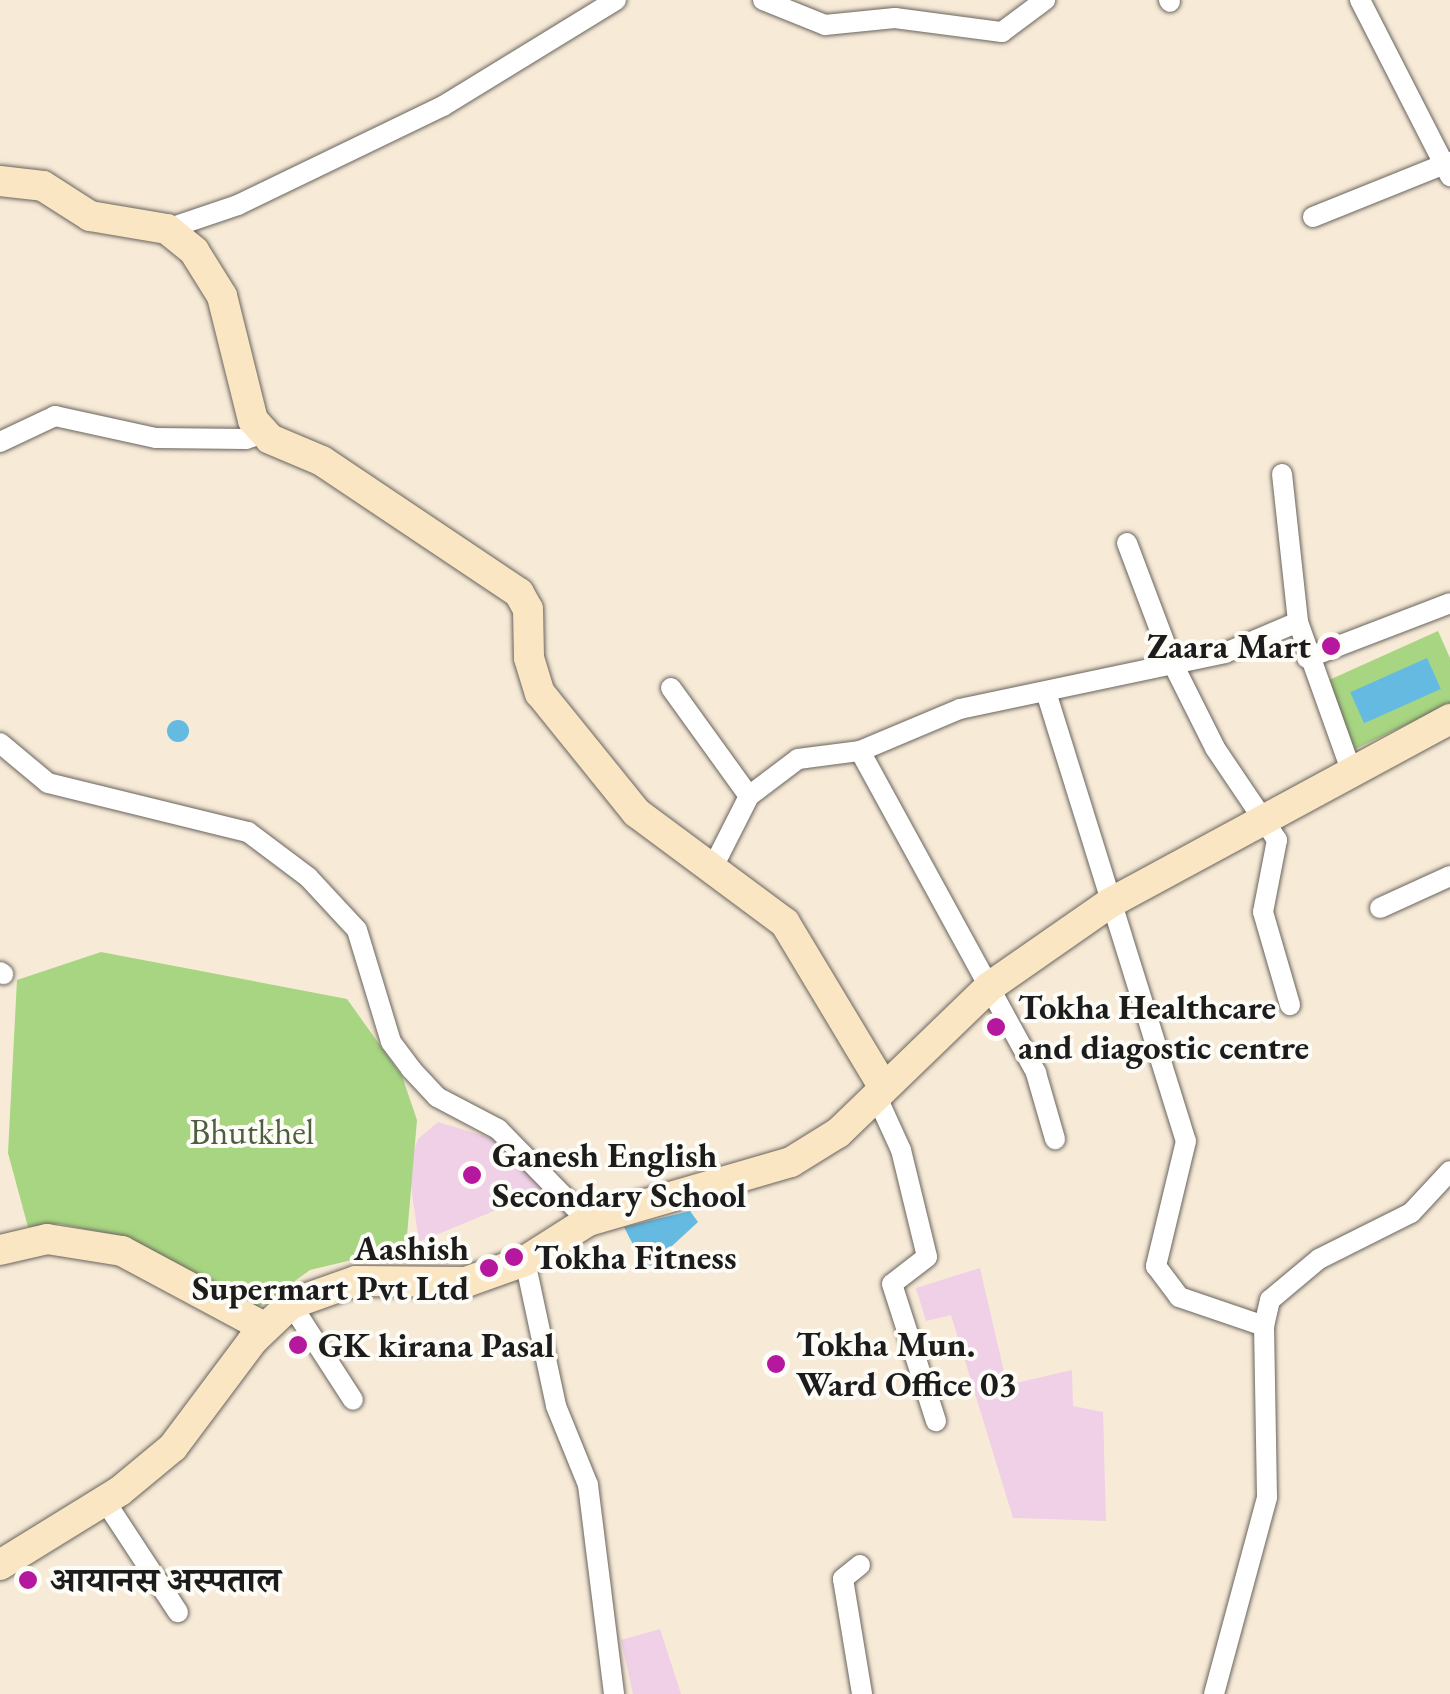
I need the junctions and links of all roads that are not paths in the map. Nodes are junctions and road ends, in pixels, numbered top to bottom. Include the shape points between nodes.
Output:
1 (616, 0) edge
2 (763, 0) edge
3 (1044, 0) edge
4 (1360, 0) edge
5 (1448, 167) edge
6 (0, 181) edge
7 (1313, 218) dead end
8 (167, 229) junction
9 (267, 436) junction
10 (0, 442) edge
11 (1282, 474) dead end
12 (1127, 543) dead end
13 (1450, 602) edge
14 (1298, 622) junction
15 (1307, 658) junction
16 (1172, 662) junction
17 (671, 688) dead end
18 (1046, 692) junction
19 (1450, 719) edge
20 (0, 743) edge
21 (860, 751) junction
22 (1350, 770) junction
23 (749, 796) junction
24 (1265, 819) junction
25 (710, 873) junction
26 (1450, 876) edge
27 (1110, 903) junction
28 (1380, 908) dead end
29 (989, 986) junction
30 (1290, 1006) dead end
31 (879, 1089) junction
32 (1055, 1139) dead end
33 (1450, 1171) edge
34 (588, 1221) junction
35 (0, 1250) edge
36 (526, 1261) junction
37 (291, 1304) junction
38 (1264, 1326) junction
39 (264, 1328) junction
40 (353, 1400) dead end
41 (936, 1421) dead end
42 (104, 1501) junction
43 (860, 1564) dead end
44 (0, 1565) edge
45 (178, 1612) dead end
46 (614, 1694) edge
47 (862, 1694) edge
48 (1214, 1694) edge

1 - 8 street via 443,106 238,205
2 - 3 street via 825,26 896,18 1002,32
4 - 5 street
5 - 7 street
6 - 8 main road via 44,186 90,216
8 - 9 main road via 194,251 222,296 254,420
9 - 10 street via 156,438 69,415
9 - 25 main road via 322,461 512,585 528,609 529,658 540,693 637,813
11 - 14 street
12 - 16 street
13 - 15 street
14 - 15 street
14 - 16 street via 1224,653
15 - 22 street
16 - 18 street
16 - 24 street via 1214,748
17 - 23 street
18 - 21 street via 960,709
18 - 27 street
19 - 22 main road
20 - 34 street via 48,783 248,832 308,876 357,930 391,1042 411,1070 437,1097 498,1128
21 - 23 street via 798,759
21 - 29 street
22 - 24 main road
23 - 25 street
24 - 27 main road
24 - 30 street via 1277,840 1263,912
25 - 31 main road via 785,922
26 - 28 street
27 - 29 main road
27 - 38 street via 1186,1141 1156,1266 1180,1297
29 - 31 main road
29 - 32 street via 1036,1073
31 - 34 main road via 838,1134 790,1162
31 - 41 street via 928,1257 892,1284
33 - 38 street via 1411,1214 1290,1279 1270,1300
34 - 36 main road
35 - 39 main road via 47,1239 122,1251
36 - 37 main road via 466,1282 356,1281
36 - 46 street via 556,1406 588,1486
37 - 39 main road
37 - 40 street
38 - 48 street via 1267,1498
39 - 42 main road via 174,1447
42 - 44 main road
42 - 45 street
43 - 47 street via 843,1579

